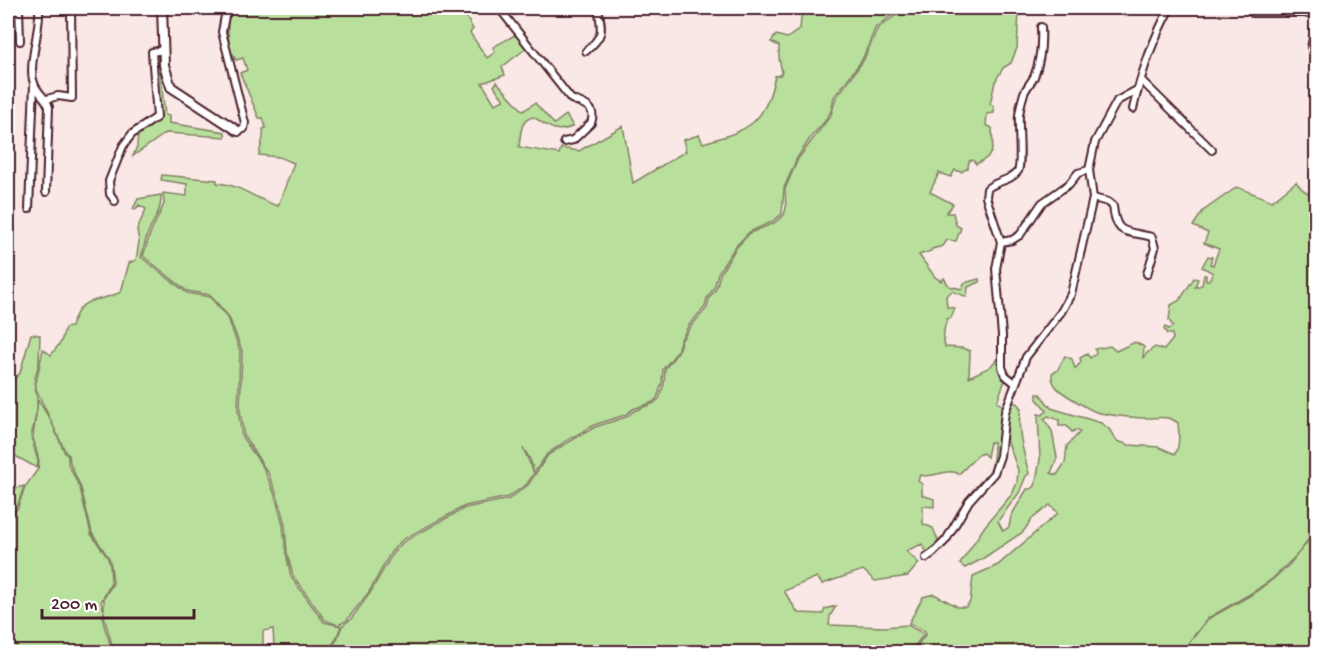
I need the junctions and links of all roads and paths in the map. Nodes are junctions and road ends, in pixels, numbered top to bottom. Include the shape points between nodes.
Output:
1 (19, 8) edge
2 (39, 8) edge
3 (71, 8) edge
4 (162, 8) edge
5 (231, 8) edge
6 (499, 8) edge
7 (598, 8) edge
8 (1170, 8) edge
9 (1250, 8) edge
10 (1317, 16) edge
11 (1041, 27) dead end
12 (1317, 28) edge
13 (20, 41) dead end
14 (1311, 47) dead end
15 (163, 50) junction
16 (586, 51) dead end
17 (1141, 80) junction
18 (34, 83) junction
19 (1137, 90) junction
20 (47, 99) junction
21 (1133, 109) dead end
22 (238, 130) joint
23 (564, 142) dead end
24 (1212, 150) dead end
25 (1089, 170) junction
26 (46, 192) dead end
27 (1093, 198) junction
28 (115, 201) dead end
29 (29, 209) dead end
30 (1001, 242) junction
31 (1147, 274) dead end
32 (1015, 382) junction
33 (926, 558) dead end

1 - 13 street
2 - 18 street
3 - 20 street via 72,98
4 - 15 street
5 - 22 street via 222,32 245,123 244,129
6 - 23 street via 571,99 593,111 591,123 573,140
7 - 16 street via 602,35
8 - 17 street via 1156,34
9 - 10 street via 1252,13
11 - 30 street via 1035,71 1024,92 1019,115 1018,171 987,189 986,197
12 - 14 street
15 - 22 street via 171,87
15 - 28 street via 152,52 157,117 132,134 123,146 109,181
17 - 19 street
17 - 24 street
18 - 20 street
18 - 29 street
19 - 21 street
19 - 25 street via 1117,101 1105,121
20 - 26 street
25 - 27 street
25 - 30 street via 1078,173 1042,203 1020,235
27 - 31 street via 1113,206 1115,224 1120,229 1152,237 1155,248
27 - 32 street via 1071,294 1026,357
30 - 32 street via 996,269 1002,367
32 - 33 street via 994,473 969,501 946,540

